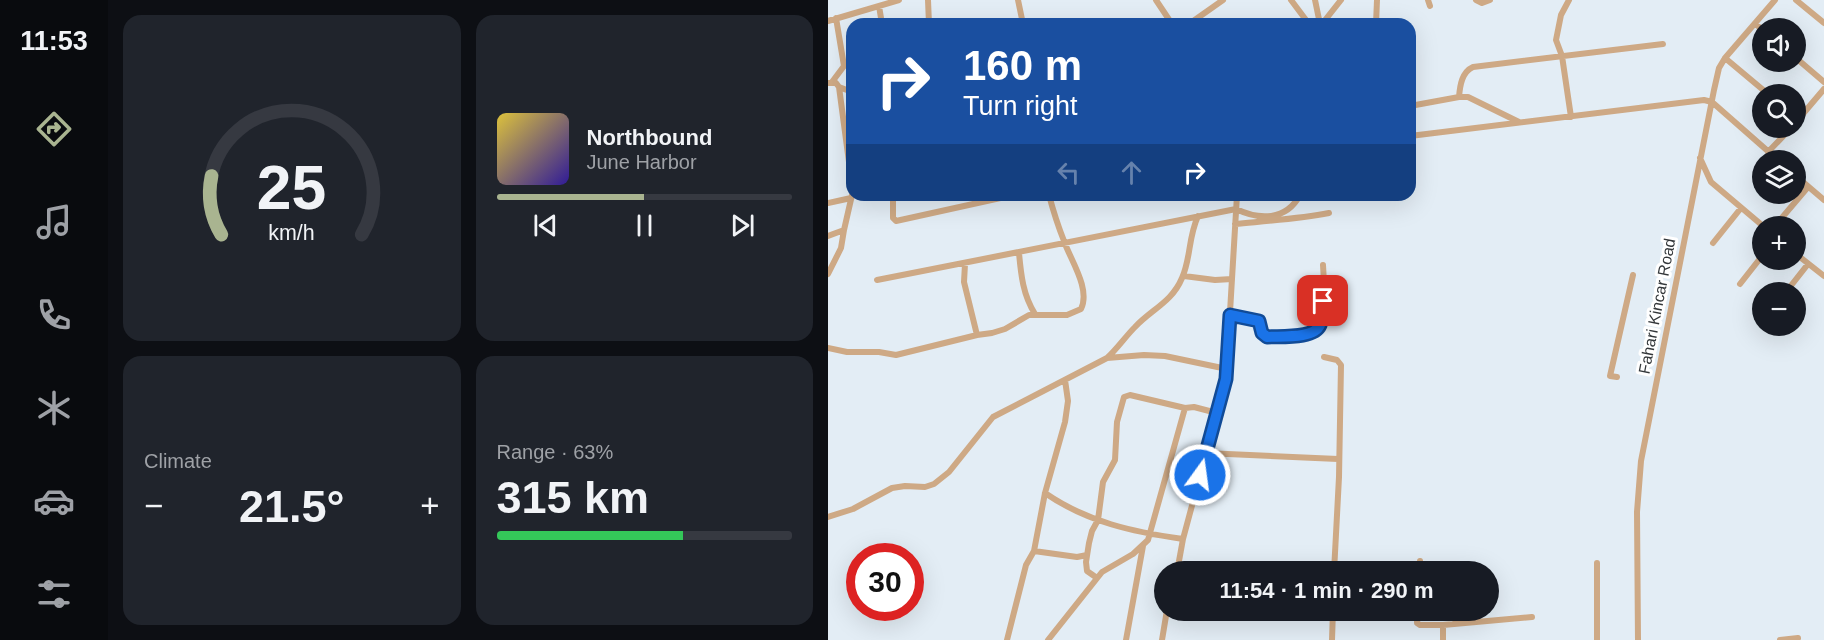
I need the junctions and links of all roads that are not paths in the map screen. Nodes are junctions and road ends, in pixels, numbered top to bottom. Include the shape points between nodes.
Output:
1 (862, 0) edge
2 (899, 0) edge
3 (928, 0) edge
4 (1018, 0) edge
5 (1156, 0) edge
6 (1223, 0) edge
7 (1291, 0) edge
8 (1315, 0) edge
9 (1341, 0) edge
10 (1377, 0) edge
11 (1476, 0) edge
12 (1490, 0) edge
13 (1569, 0) edge
14 (1775, 0) edge
15 (1796, 0) edge
16 (879, 6) junction
17 (864, 9) junction
18 (836, 18) junction
19 (881, 18) edge
20 (930, 18) edge
21 (1022, 18) edge
22 (1168, 18) edge
23 (1198, 18) edge
24 (1304, 18) edge
25 (1320, 18) edge
26 (1326, 18) edge
27 (1376, 18) edge
28 (1759, 18) edge
29 (828, 21) edge
30 (1824, 23) edge
31 (1752, 26) edge
32 (1663, 44) dead end
33 (1562, 56) junction
34 (1725, 58) junction
35 (1806, 67) edge
36 (830, 82) edge
37 (1824, 82) edge
38 (1756, 84) edge
39 (839, 87) junction
40 (1824, 89) edge
41 (846, 90) edge
42 (1459, 97) junction
43 (1712, 102) junction
44 (1416, 103) edge
45 (1806, 108) edge
46 (1571, 117) junction
47 (1520, 122) junction
48 (1416, 135) edge
49 (1781, 138) edge
50 (846, 140) edge
51 (1766, 150) edge
52 (1770, 150) edge
53 (1700, 158) junction
54 (1808, 187) joint
55 (846, 198) edge
56 (1824, 200) edge
57 (850, 201) edge
58 (892, 201) edge
59 (987, 201) edge
60 (1051, 201) edge
61 (1237, 201) edge
62 (1297, 201) edge
63 (828, 203) edge
64 (1742, 208) junction
65 (1236, 209) junction
66 (1329, 213) dead end
67 (1198, 216) junction
68 (1783, 216) edge
69 (1752, 217) edge
70 (1235, 224) junction
71 (844, 230) junction
72 (828, 236) edge
73 (1713, 243) dead end
74 (1065, 244) junction
75 (1019, 253) junction
76 (964, 264) junction
77 (1808, 264) joint
78 (1323, 265) dead end
79 (1752, 269) edge
80 (828, 274) edge
81 (1633, 275) dead end
82 (1184, 276) junction
83 (1824, 276) edge
84 (1232, 279) junction
85 (877, 280) dead end
86 (1794, 282) edge
87 (1740, 284) dead end
88 (1035, 314) junction
89 (1230, 315) junction
90 (977, 335) junction
91 (828, 348) edge
92 (1324, 357) dead end
93 (1107, 358) junction
94 (1227, 369) junction
95 (1617, 377) dead end
96 (1065, 380) junction
97 (1185, 408) junction
98 (1217, 413) junction
99 (1205, 453) junction
100 (1338, 459) junction
101 (1045, 493) junction
102 (828, 516) edge
103 (1098, 520) junction
104 (1151, 534) junction
105 (1183, 539) junction
106 (1143, 546) junction
107 (1034, 551) junction
108 (1087, 555) junction
109 (1179, 561) edge
110 (1334, 561) edge
111 (1598, 563) dead end
112 (1097, 578) junction
113 (1532, 617) dead end
114 (1165, 621) edge
115 (1333, 621) edge
116 (1417, 621) edge
117 (1458, 621) edge
118 (1455, 623) junction
119 (1443, 625) junction
120 (1798, 638) dead end
121 (1007, 640) edge
122 (1048, 640) edge
123 (1126, 640) edge
124 (1162, 640) edge
125 (1332, 640) edge
126 (1443, 640) edge
127 (1597, 640) edge
128 (1638, 640) edge
129 (1780, 640) edge

1 - 17 street
2 - 16 street
3 - 20 street
4 - 21 street
5 - 22 street
6 - 23 street
7 - 24 street
8 - 25 street
9 - 26 street
10 - 27 street
11 - 12 street
13 - 33 street via 1557,29
14 - 28 street, Fahari Kincar Road
15 - 30 street
16 - 17 street
16 - 19 street
17 - 18 street
18 - 29 street
18 - 36 street via 843,66
31 - 34 street, Fahari Kincar Road
32 - 33 street
33 - 42 street via 1473,67 1462,80
33 - 46 street
34 - 38 street
34 - 43 street, Fahari Kincar Road
35 - 37 street
36 - 39 street
39 - 41 street
39 - 50 street
40 - 45 street
42 - 44 street
42 - 47 street via 1468,97
43 - 46 street via 1697,100
43 - 51 street
43 - 53 street, Fahari Kincar Road
46 - 47 street
47 - 48 street
49 - 52 street
53 - 64 street via 1712,182
53 - 128 street, Fahari Kincar Road via 1641,461 1637,504
54 - 56 street
54 - 68 street
55 - 63 street
57 - 71 street
58 - 59 street via 896,221
60 - 74 street
61 - 65 street
62 - 65 street via 1273,216 1254,216
64 - 69 street
64 - 73 street
65 - 67 street
65 - 70 street
66 - 70 street
67 - 74 street
67 - 82 street via 1190,235
70 - 84 street
71 - 72 street
71 - 80 street via 841,248
74 - 75 street
74 - 88 street via 1080,278 1083,306 1067,315
75 - 76 street
75 - 88 street via 1023,291
76 - 85 street
76 - 90 street via 964,282
77 - 83 street
77 - 86 street
78 - 89 street via 1322,315 1316,332 1267,337 1259,321
79 - 87 street
81 - 95 street via 1610,376
82 - 84 street
82 - 93 street via 1173,295 1134,327
84 - 89 street
88 - 90 street via 1005,329
89 - 94 street
90 - 91 street via 896,355
92 - 100 street via 1341,365
93 - 94 street via 1165,356
93 - 96 street
94 - 98 street
96 - 101 street via 1067,411
96 - 102 street via 993,417 949,472 934,484 892,488 853,509
97 - 98 street
97 - 103 street via 1130,395 1124,397 1117,422 1115,460 1103,482
97 - 104 street
98 - 99 street
99 - 100 street
99 - 105 street
100 - 110 street
101 - 103 street
101 - 107 street
103 - 104 street
103 - 108 street
104 - 105 street
104 - 106 street
105 - 109 street
106 - 112 street
106 - 123 street
107 - 108 street
107 - 121 street via 1026,565
108 - 112 street via 1085,568
111 - 127 street
112 - 122 street
113 - 118 street
114 - 124 street
115 - 125 street
116 - 119 street via 1420,625
117 - 118 street
118 - 119 street
119 - 126 street
120 - 129 street

